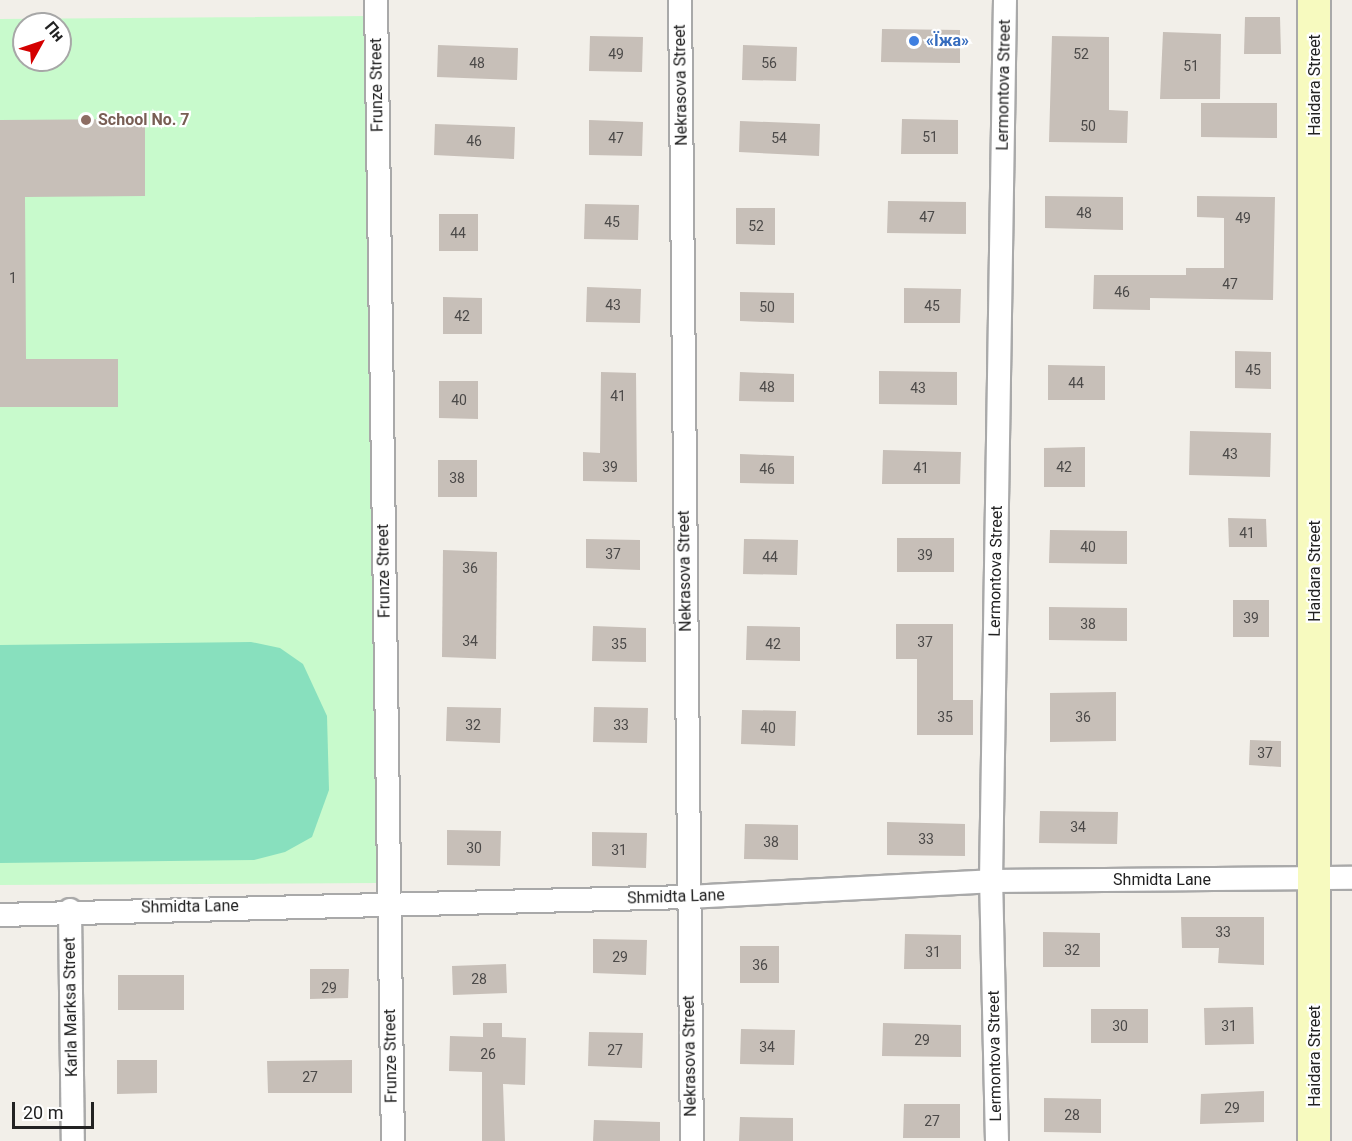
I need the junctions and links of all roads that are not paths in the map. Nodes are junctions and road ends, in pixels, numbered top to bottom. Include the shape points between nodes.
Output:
1 (376, 0) edge
2 (680, 0) edge
3 (1005, 0) edge
4 (1314, 0) edge
5 (1352, 878) edge
6 (1316, 879) junction
7 (991, 881) junction
8 (688, 897) junction
9 (389, 903) junction
10 (70, 910) junction
11 (0, 915) edge
12 (73, 1141) edge
13 (393, 1141) edge
14 (692, 1141) edge
15 (997, 1141) edge
16 (1314, 1141) edge

1 - 9 street, Frunze Street
2 - 8 street, Nekrasova Street
3 - 7 street, Lermontova Street
4 - 6 street, Haidara Street
5 - 6 street, Shmidta Lane
6 - 7 street, Shmidta Lane
6 - 16 street, Haidara Street
7 - 8 street, Shmidta Lane
7 - 15 street, Lermontova Street
8 - 9 street, Shmidta Lane
8 - 14 street, Nekrasova Street
9 - 10 street, Shmidta Lane
9 - 13 street, Frunze Street
10 - 11 street, Shmidta Lane
10 - 12 street, Karla Marksa Street

